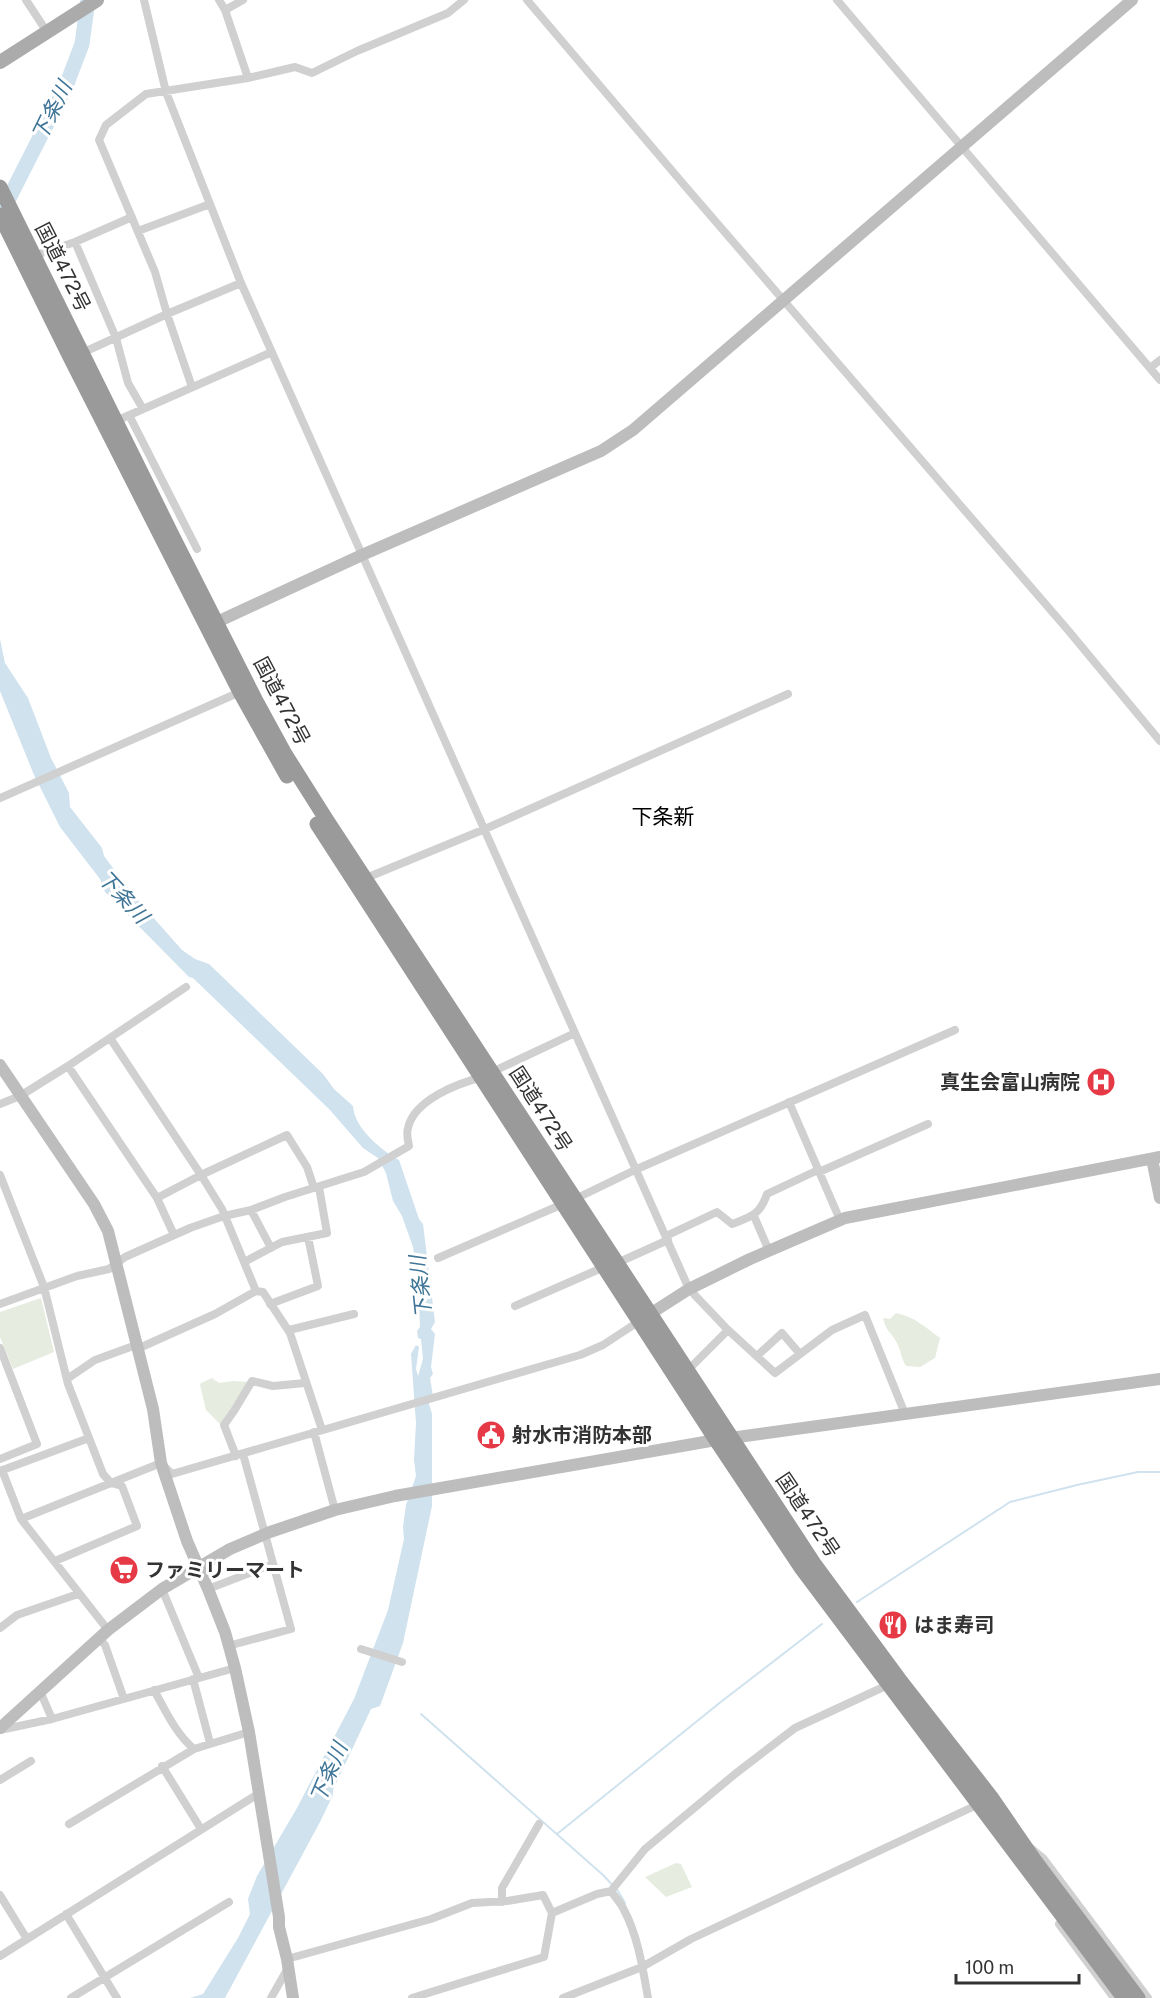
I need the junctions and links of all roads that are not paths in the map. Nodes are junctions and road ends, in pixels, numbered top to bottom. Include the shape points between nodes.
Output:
1 (26, 0) edge
2 (98, 0) edge
3 (144, 0) edge
4 (219, 0) edge
5 (243, 0) edge
6 (464, 0) edge
7 (527, 0) edge
8 (837, 0) edge
9 (1132, 0) edge
10 (225, 10) junction
11 (47, 32) junction
12 (0, 62) edge
13 (248, 78) junction
14 (166, 92) junction
15 (961, 147) junction
16 (0, 187) edge
17 (210, 204) junction
18 (0, 215) edge
19 (132, 217) junction
20 (138, 231) junction
21 (75, 242) junction
22 (20, 243) junction
23 (33, 256) junction
24 (241, 284) junction
25 (784, 300) junction
26 (167, 314) junction
27 (116, 338) junction
28 (272, 352) junction
29 (82, 353) junction
30 (1160, 360) edge
31 (1150, 368) junction
32 (1160, 380) edge
33 (192, 387) junction
34 (143, 409) junction
35 (123, 418) junction
36 (197, 549) dead end
37 (362, 555) junction
38 (217, 622) junction
39 (240, 692) junction
40 (788, 694) dead end
41 (1160, 741) edge
42 (0, 798) edge
43 (485, 829) junction
44 (366, 878) junction
45 (186, 987) dead end
46 (955, 1030) dead end
47 (575, 1033) junction
48 (110, 1038) junction
49 (0, 1065) edge
50 (68, 1066) junction
51 (487, 1075) junction
52 (20, 1096) junction
53 (789, 1102) junction
54 (0, 1104) edge
55 (928, 1124) dead end
56 (1156, 1158) edge
57 (637, 1169) junction
58 (818, 1171) junction
59 (201, 1174) junction
60 (0, 1175) edge
61 (316, 1187) junction
62 (157, 1198) junction
63 (1160, 1198) edge
64 (569, 1201) junction
65 (251, 1210) junction
66 (224, 1216) junction
67 (754, 1216) junction
68 (840, 1220) junction
69 (174, 1235) junction
70 (308, 1237) junction
71 (667, 1238) junction
72 (271, 1248) junction
73 (769, 1251) junction
74 (438, 1258) dead end
75 (244, 1262) junction
76 (116, 1264) junction
77 (610, 1265) junction
78 (44, 1287) junction
79 (689, 1289) junction
80 (256, 1291) junction
81 (0, 1304) edge
82 (270, 1304) junction
83 (515, 1306) dead end
84 (354, 1314) dead end
85 (645, 1317) junction
86 (288, 1330) junction
87 (728, 1330) junction
88 (137, 1347) junction
89 (0, 1348) edge
90 (800, 1354) junction
91 (757, 1356) junction
92 (687, 1371) junction
93 (67, 1379) junction
94 (1160, 1379) edge
95 (305, 1383) junction
96 (905, 1414) junction
97 (318, 1431) junction
98 (89, 1438) junction
99 (724, 1439) junction
100 (239, 1455) junction
101 (0, 1459) edge
102 (161, 1463) junction
103 (1, 1471) edge
104 (111, 1483) junction
105 (335, 1510) junction
106 (21, 1519) junction
107 (265, 1534) junction
108 (55, 1561) junction
109 (273, 1564) junction
110 (198, 1567) junction
111 (162, 1589) junction
112 (208, 1589) junction
113 (78, 1594) junction
114 (0, 1628) edge
115 (104, 1634) junction
116 (228, 1646) junction
117 (363, 1649) dead end
118 (402, 1662) dead end
119 (235, 1668) junction
120 (196, 1679) junction
121 (890, 1684) junction
122 (154, 1690) junction
123 (40, 1691) junction
124 (124, 1698) junction
125 (52, 1719) junction
126 (0, 1729) edge
127 (249, 1732) junction
128 (210, 1743) junction
129 (194, 1749) junction
130 (30, 1761) dead end
131 (162, 1766) junction
132 (0, 1780) edge
133 (258, 1794) junction
134 (979, 1804) junction
135 (69, 1824) dead end
136 (539, 1824) dead end
137 (201, 1829) junction
138 (1014, 1841) junction
139 (1042, 1879) junction
140 (611, 1891) junction
141 (0, 1895) edge
142 (229, 1902) dead end
143 (502, 1902) junction
144 (552, 1912) junction
145 (66, 1914) junction
146 (27, 1939) junction
147 (0, 1956) edge
148 (288, 1963) junction
149 (642, 1967) junction
150 (104, 1978) junction
151 (71, 1998) edge
152 (117, 1998) edge
153 (271, 1998) edge
154 (293, 1998) edge
155 (412, 1998) edge
156 (563, 1998) edge
157 (648, 1998) edge
158 (1114, 1998) edge
159 (1124, 1998) edge
160 (1138, 1998) edge
161 (1148, 1998) edge

1 - 11 street
2 - 11 main road
3 - 14 street
4 - 10 street
5 - 10 street
6 - 13 street via 448,13 312,73 295,67
7 - 25 street
8 - 15 street
9 - 15 street
10 - 13 street
11 - 12 main road
13 - 14 street
14 - 17 street
14 - 19 street via 146,94 106,125 99,140
15 - 25 street
15 - 31 street
16 - 22 highway, 国道472号
17 - 20 street
17 - 24 street
18 - 22 highway, 国道472号
19 - 20 street
19 - 21 street
20 - 26 street
21 - 23 street
21 - 27 street
22 - 23 highway, 国道472号
22 - 39 highway, 国道472号 via 74,367
23 - 29 highway, 国道472号
24 - 26 street
24 - 28 street
25 - 37 street via 614,443
25 - 41 street
26 - 27 street
26 - 33 street
27 - 29 street
27 - 34 street via 128,383
28 - 33 street
28 - 37 street
29 - 35 highway, 国道472号
30 - 31 street
31 - 32 street
33 - 34 street
34 - 35 street
35 - 36 street
35 - 38 highway, 国道472号
37 - 38 street
37 - 43 street
38 - 44 highway, 国道472号 via 285,754
39 - 42 street
39 - 51 highway, 国道472号 via 275,758 355,884
40 - 43 street
43 - 44 street
43 - 47 street
44 - 51 highway, 国道472号
45 - 48 street
46 - 53 street
47 - 51 street
47 - 57 street
48 - 50 street
48 - 59 street
49 - 52 street
50 - 52 street
50 - 62 street
51 - 61 street via 425,1101 407,1128 406,1148 368,1170
51 - 64 highway, 国道472号
52 - 54 street
52 - 76 street via 106,1225
53 - 57 street
53 - 58 street
55 - 58 street
56 - 63 street
56 - 68 street
57 - 64 street
57 - 71 street
58 - 67 street via 767,1194
58 - 68 street
59 - 61 street via 286,1135
59 - 62 street
59 - 66 street
60 - 78 street
61 - 65 street
61 - 70 street via 327,1233
62 - 69 street
64 - 74 street
64 - 77 highway, 国道472号
65 - 66 street
65 - 72 street
66 - 69 street
66 - 75 street
67 - 71 street via 732,1224 717,1212
67 - 73 street
68 - 73 street
69 - 76 street
70 - 72 street
70 - 82 street via 318,1286
71 - 77 street
71 - 79 street
72 - 75 street
73 - 79 street
75 - 80 street
76 - 78 street
76 - 88 street
77 - 83 street
77 - 85 highway, 国道472号
78 - 81 street
78 - 93 street
79 - 85 street
79 - 87 street
80 - 82 street via 263,1292
80 - 88 street via 215,1314
82 - 86 street
84 - 86 street
85 - 92 highway, 国道472号
85 - 97 street via 580,1355
85 - 99 highway, 国道472号
86 - 95 street
87 - 91 street
87 - 92 street
88 - 93 street via 95,1360
88 - 102 street via 153,1409
89 - 101 street via 37,1444
90 - 91 street via 775,1373
90 - 91 street via 782,1333
90 - 96 street via 832,1330 865,1315
92 - 99 highway, 国道472号
93 - 98 street
94 - 96 street
95 - 97 street
95 - 100 street via 273,1386 252,1381 224,1425
96 - 99 street
97 - 100 street
97 - 105 street
98 - 103 street
98 - 104 street via 103,1474
99 - 105 street
99 - 121 highway, 国道472号 via 802,1569
99 - 138 highway, 国道472号 via 899,1679 991,1797
100 - 102 street via 172,1474
100 - 107 street
102 - 104 street
102 - 110 street
103 - 106 street
104 - 106 street
104 - 108 street via 122,1486 137,1526
105 - 107 street
106 - 108 street
107 - 109 street
107 - 110 street
108 - 113 street
109 - 112 street
109 - 116 street via 291,1629
110 - 111 street
110 - 112 street
111 - 115 street
111 - 120 street
112 - 116 street
113 - 114 street via 17,1615
113 - 115 street
115 - 123 street
115 - 124 street
116 - 119 street
117 - 118 street
119 - 120 street
119 - 127 street
120 - 122 street
120 - 128 street
121 - 134 highway, 国道472号
121 - 140 street via 795,1728 645,1849
122 - 124 street
122 - 129 street
123 - 125 street
123 - 126 street
124 - 125 street
125 - 126 street
127 - 128 street
127 - 133 street
128 - 129 street
129 - 131 street
130 - 132 street
131 - 135 street
131 - 137 street
133 - 137 street
133 - 148 street
134 - 138 highway, 国道472号
134 - 149 street via 691,1939
136 - 143 street via 502,1888
137 - 145 street
138 - 139 highway, 国道472号
138 - 158 street via 1026,1879
138 - 161 street via 1043,1858
139 - 159 highway, 国道472号
139 - 160 highway, 国道472号
140 - 144 street
140 - 149 street via 625,1910
141 - 146 street
142 - 150 street
143 - 144 street via 543,1894
143 - 148 street via 472,1903
144 - 155 street via 544,1956
145 - 146 street
145 - 150 street
146 - 147 street
148 - 153 street
148 - 154 street
149 - 156 street
149 - 157 street
150 - 151 street
150 - 152 street

